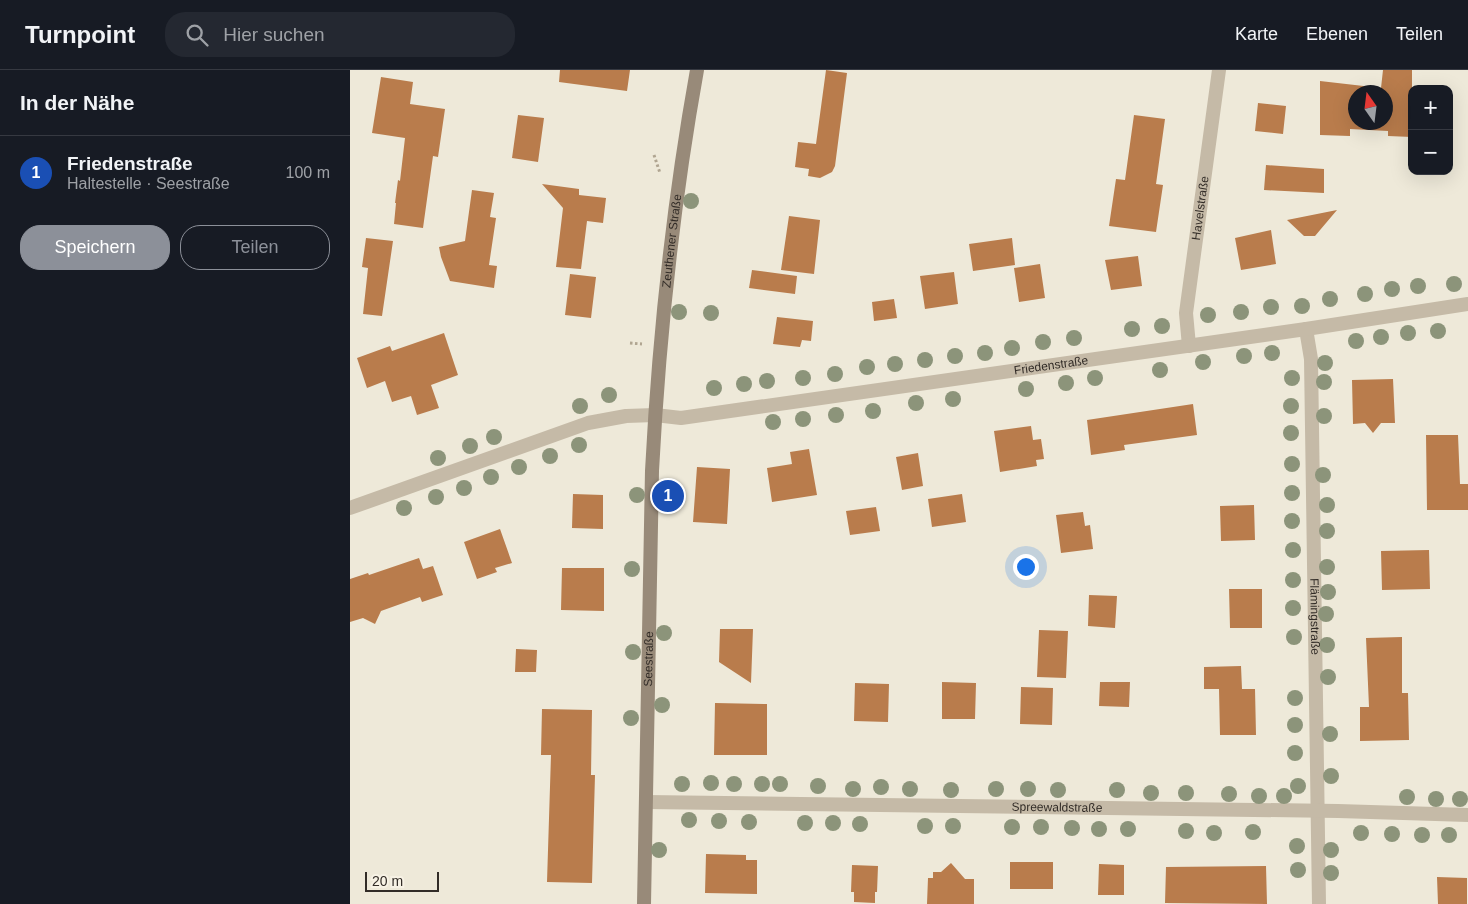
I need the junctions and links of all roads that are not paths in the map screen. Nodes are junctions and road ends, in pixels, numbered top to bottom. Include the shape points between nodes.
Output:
1 (697, 70) edge
2 (1219, 70) edge
3 (1468, 304) edge
4 (1306, 329) junction
5 (1189, 346) junction
6 (655, 415) junction
7 (350, 508) edge
8 (646, 802) junction
9 (1318, 811) junction
10 (1468, 815) edge
11 (644, 904) edge
12 (1319, 904) edge

1 - 6 main road, Zeuthener Straße via 672,227
2 - 5 street, Havelstraße via 1186,313
3 - 4 street, Friedenstraße
4 - 5 street, Friedenstraße
4 - 9 street, Flämingstraße via 1311,358
5 - 6 street, Friedenstraße via 681,418
6 - 7 street, Friedenstraße via 588,422
6 - 8 main road, Seestraße
8 - 9 street, Spreewaldstraße
8 - 11 main road, Seestraße
9 - 10 street, Spreewaldstraße
9 - 12 street, Flämingstraße

